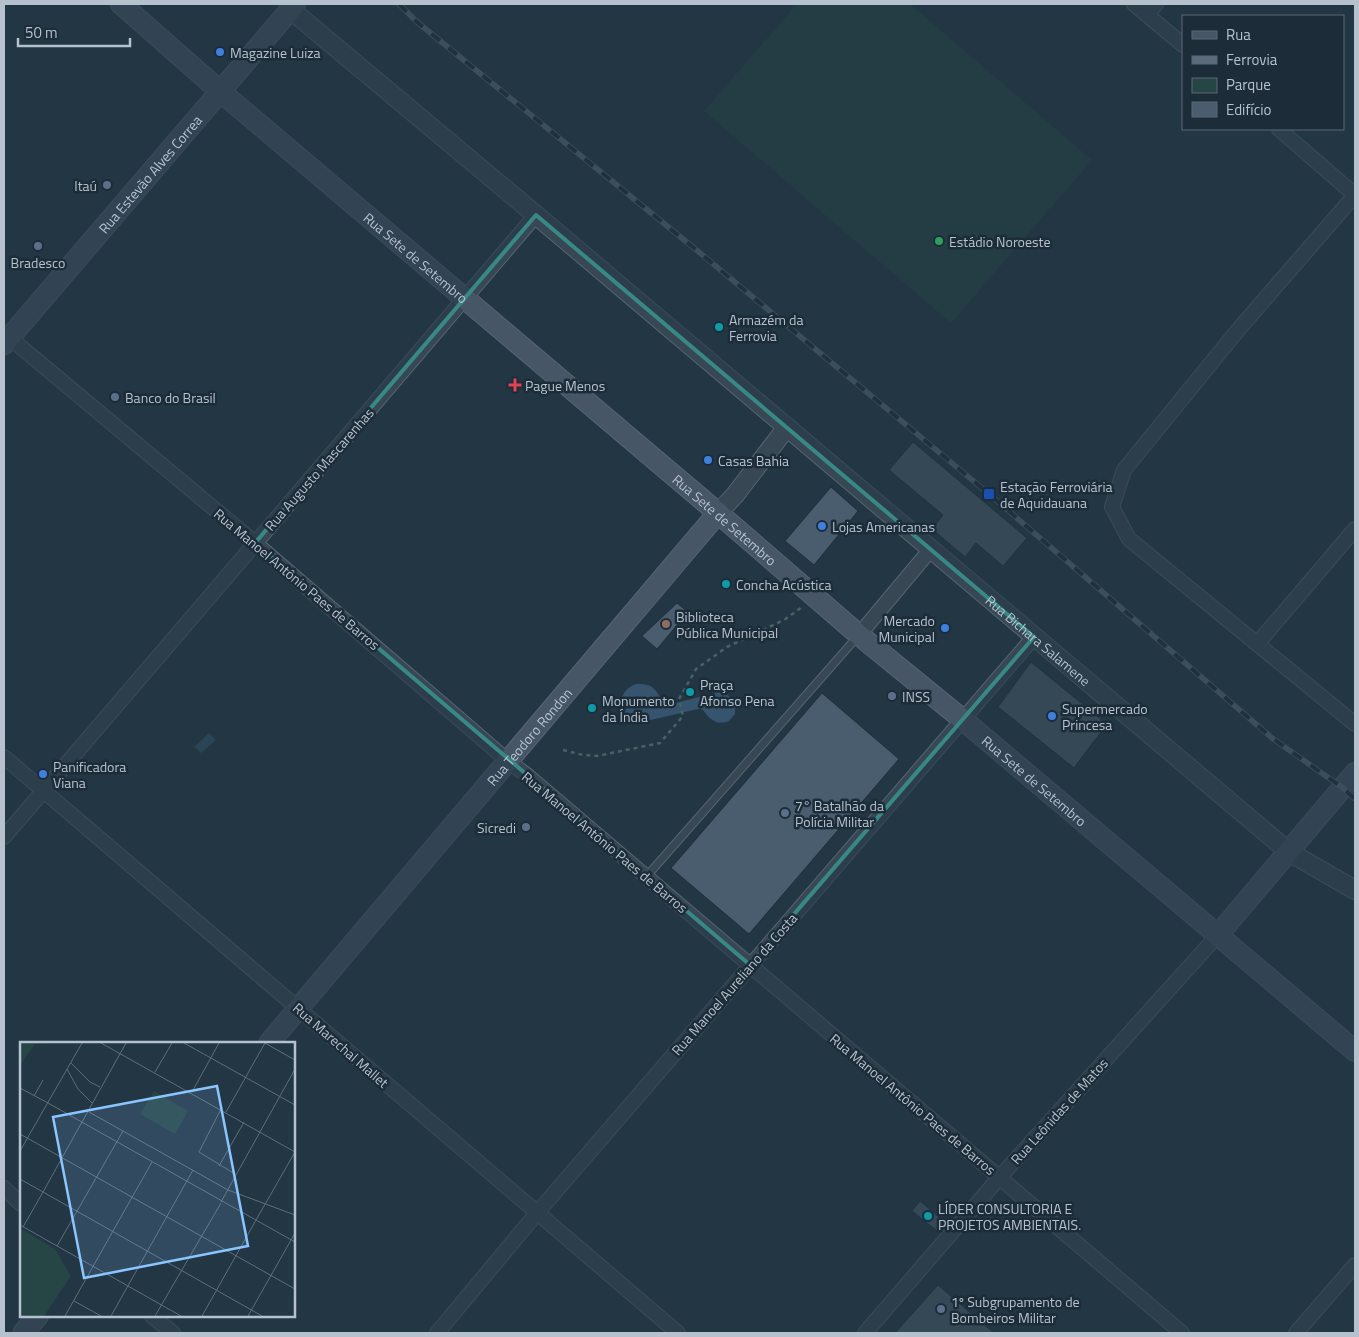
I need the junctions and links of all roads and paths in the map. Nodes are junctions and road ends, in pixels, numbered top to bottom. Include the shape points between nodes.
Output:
1 (120, 4) edge
2 (1134, 4) edge
3 (293, 6) edge
4 (1152, 9) edge
5 (1182, 45) edge
6 (221, 92) junction
7 (1279, 130) edge
8 (1355, 195) edge
9 (536, 215) junction
10 (465, 298) junction
11 (6, 338) edge
12 (787, 427) junction
13 (718, 513) junction
14 (1355, 529) edge
15 (255, 543) junction
16 (931, 549) junction
17 (815, 597) junction
18 (859, 635) junction
19 (1034, 637) junction
20 (1257, 644) junction
21 (962, 720) junction
22 (1355, 724) edge
23 (563, 750) dead end
24 (4, 757) edge
25 (508, 761) junction
26 (1355, 773) edge
27 (43, 791) junction
28 (4, 837) edge
29 (1289, 852) junction
30 (646, 877) junction
31 (1355, 890) edge
32 (1217, 936) junction
33 (750, 965) junction
34 (298, 1009) junction
35 (270, 1042) edge
36 (1355, 1051) edge
37 (1000, 1178) junction
38 (4, 1188) edge
39 (20, 1203) edge
40 (537, 1213) junction
41 (1355, 1265) edge
42 (37, 1317) edge
43 (153, 1317) edge
44 (23, 1333) edge
45 (173, 1333) edge
46 (437, 1333) edge
47 (678, 1333) edge
48 (865, 1333) edge
49 (1182, 1333) edge
50 (1296, 1333) edge

1 - 6 main road, Rua Sete de Setembro
2 - 4 street
3 - 6 main road, Rua Estevão Alves Correa
3 - 9 street, Rua Bichara Salamene
4 - 5 street
6 - 10 main road, Rua Sete de Setembro
6 - 11 main road, Rua Estevão Alves Correa
7 - 8 street
8 - 20 street via 1238,330 1124,470 1112,507 1129,539
9 - 10 street, Rua Augusto Mascarenhas
9 - 12 street, Rua Bichara Salamene
10 - 13 main road, Rua Sete de Setembro
10 - 15 street, Rua Augusto Mascarenhas
11 - 15 street, Rua Manoel Antônio Paes de Barros
12 - 13 street, Rua Teodoro Rondon
12 - 16 street, Rua Bichara Salamene
13 - 17 main road, Rua Sete de Setembro
13 - 25 main road, Rua Teodoro Rondon
14 - 20 street
15 - 25 street, Rua Manoel Antônio Paes de Barros
15 - 27 street, Rua Augusto Mascarenhas
16 - 18 street
16 - 19 street, Rua Bichara Salamene
17 - 18 main road, Rua Sete de Setembro
17 - 23 path via 784,620 727,647 696,669 679,699 683,716 660,743 597,756
18 - 21 main road, Rua Sete de Setembro
18 - 30 lane
19 - 21 street, Rua Manoel Aureliano da Costa
19 - 29 street, Rua Bichara Salamene
20 - 22 street
21 - 32 main road, Rua Sete de Setembro
21 - 33 street, Rua Manoel Aureliano da Costa
24 - 27 street, Rua Marechal Mallet
25 - 30 street, Rua Manoel Antônio Paes de Barros
25 - 34 main road, Rua Teodoro Rondon
26 - 29 main road
27 - 28 street, Rua Augusto Mascarenhas
27 - 34 street, Rua Marechal Mallet
29 - 31 street, Rua Bichara Salamene
29 - 32 main road
30 - 33 street, Rua Manoel Antônio Paes de Barros
32 - 36 main road, Rua Sete de Setembro
32 - 37 street, Rua Leônidas de Matos
33 - 37 street, Rua Manoel Antônio Paes de Barros
33 - 40 street, Rua Manoel Aureliano da Costa
34 - 35 main road, Rua Teodoro Rondon
34 - 40 street, Rua Marechal Mallet
37 - 48 street, Rua Leônidas de Matos
37 - 49 street, Rua Manoel Antônio Paes de Barros
38 - 39 street
40 - 46 street, Rua Manoel Aureliano da Costa
40 - 47 street, Rua Marechal Mallet
41 - 50 street
42 - 44 main road
43 - 45 street

